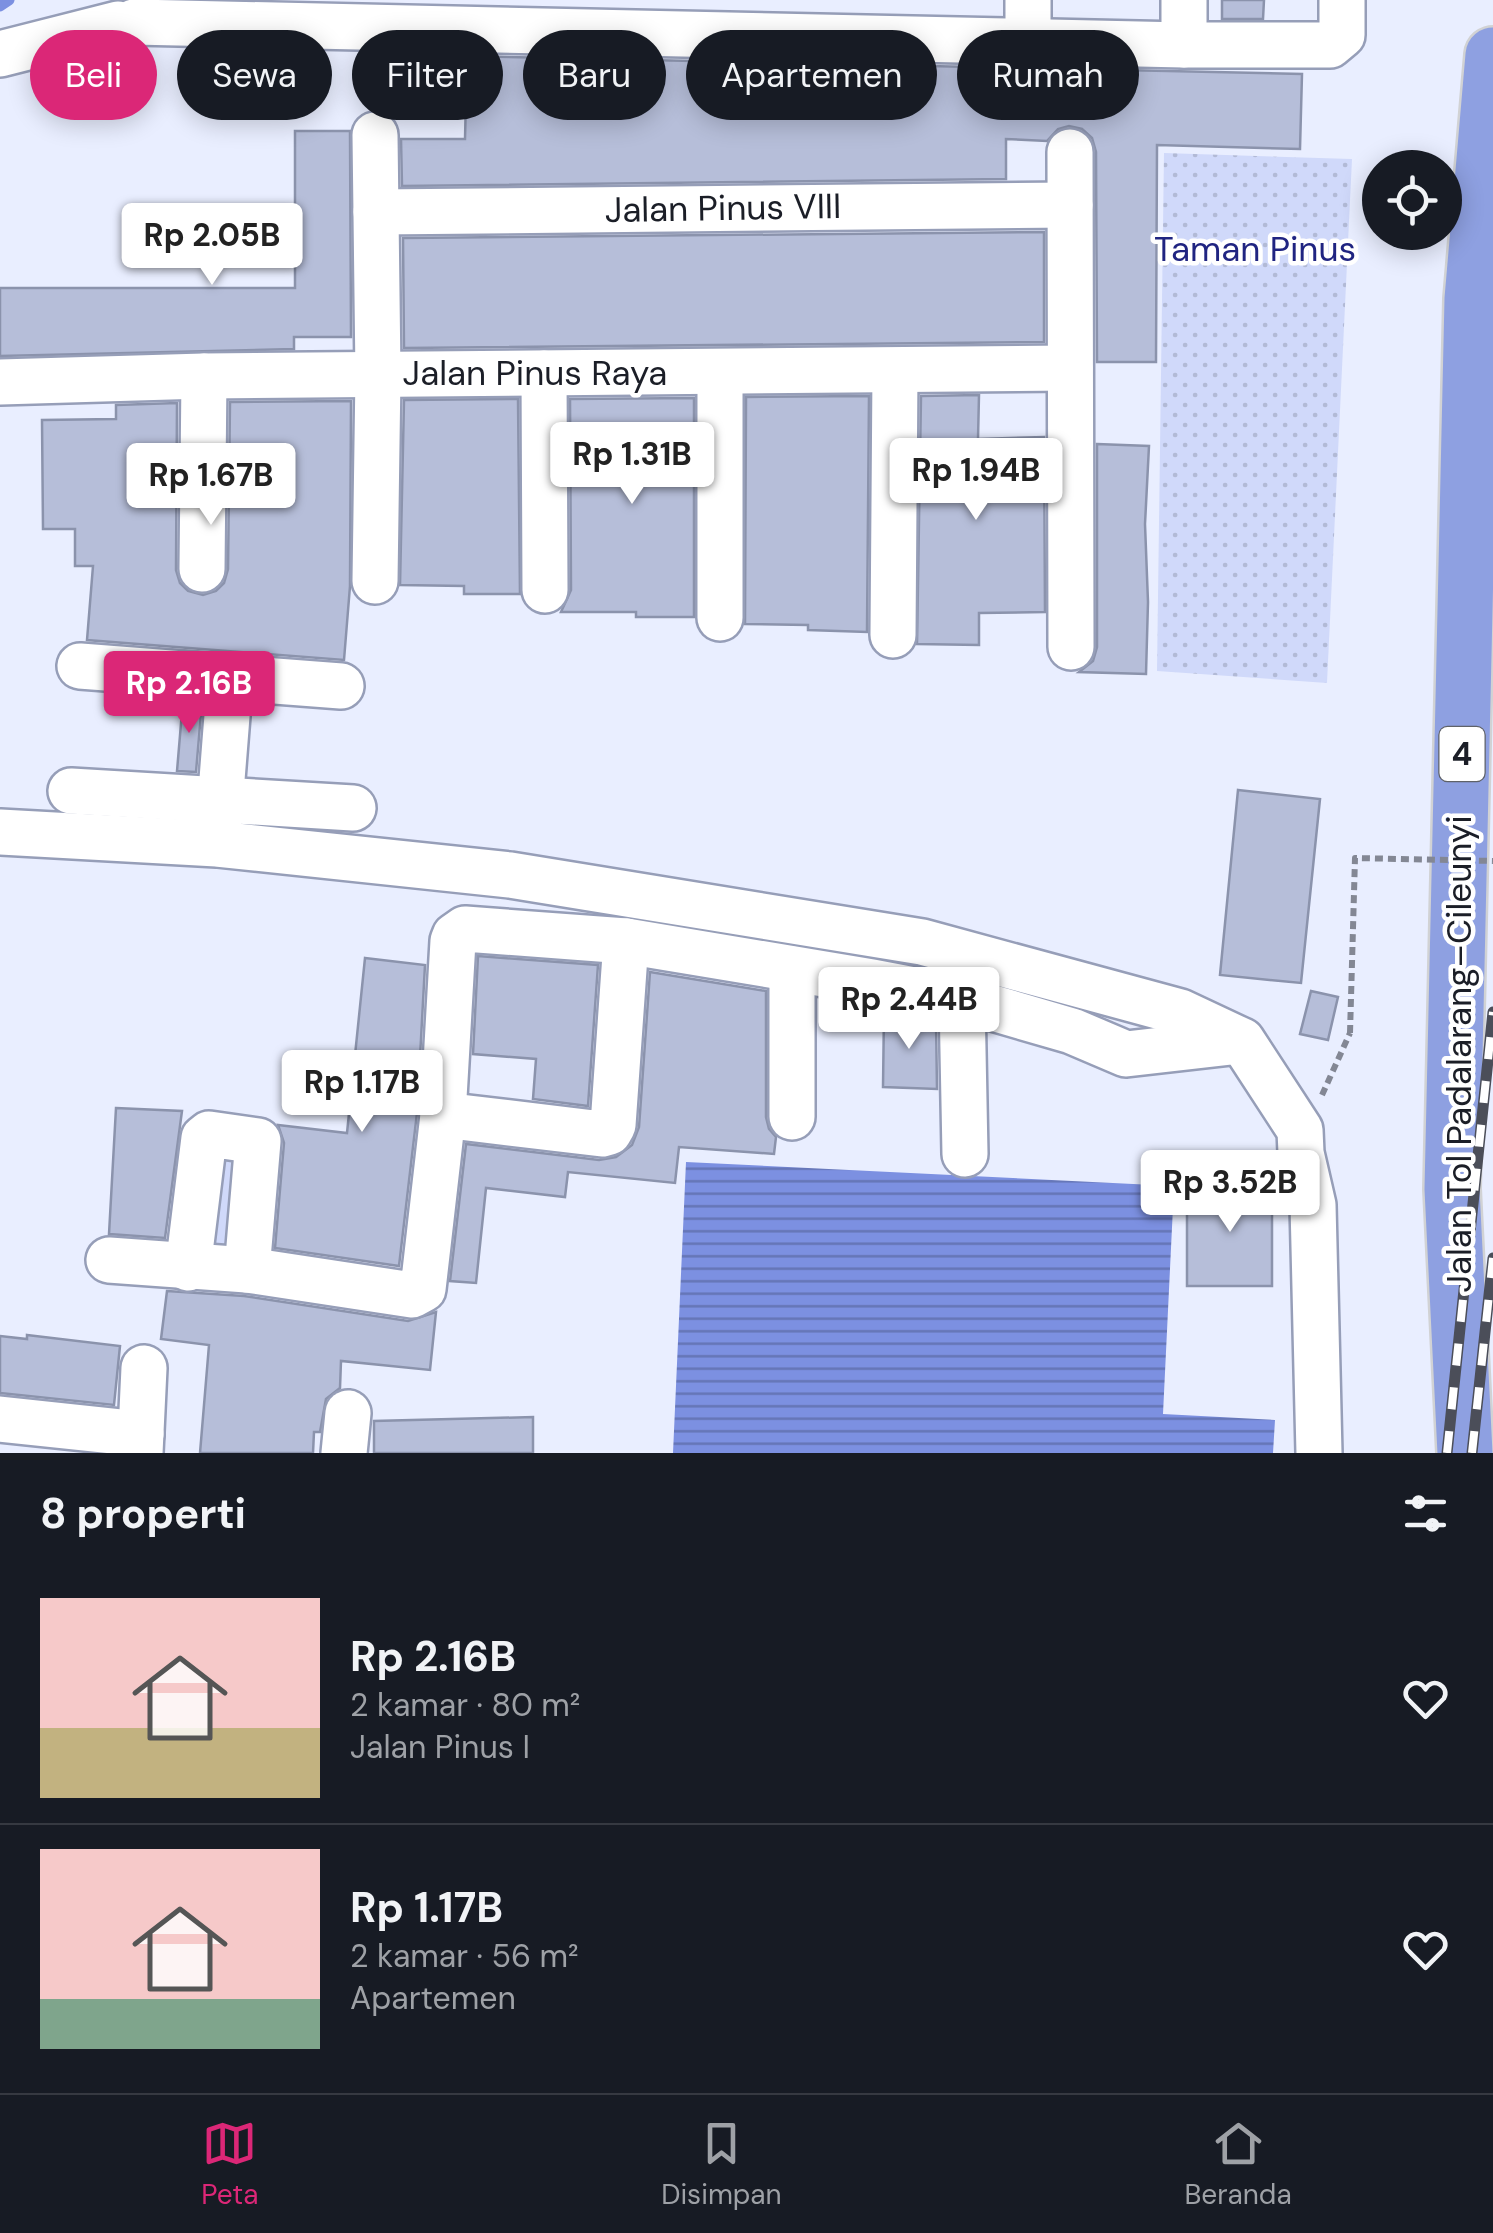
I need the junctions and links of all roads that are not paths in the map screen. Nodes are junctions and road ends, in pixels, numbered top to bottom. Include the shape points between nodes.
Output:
1 (1184, 0) edge
2 (225, 11) edge
3 (439, 15) edge
4 (660, 16) edge
5 (852, 18) edge
6 (1028, 21) edge
7 (1340, 21) edge
8 (1184, 45) junction
9 (0, 54) edge
10 (1493, 55) edge
11 (375, 134) dead end
12 (1070, 152) dead end
13 (1070, 205) junction
14 (376, 212) junction
15 (1070, 368) junction
16 (895, 371) junction
17 (720, 372) junction
18 (544, 373) junction
19 (378, 374) junction
20 (204, 376) junction
21 (0, 382) edge
22 (202, 569) dead end
23 (375, 582) dead end
24 (545, 590) dead end
25 (720, 618) dead end
26 (893, 634) dead end
27 (1071, 647) dead end
28 (80, 666) dead end
29 (230, 678) junction
30 (341, 686) dead end
31 (72, 791) dead end
32 (354, 808) dead end
33 (218, 822) junction
34 (0, 832) edge
35 (626, 941) junction
36 (792, 970) junction
37 (962, 1000) junction
38 (1242, 1040) junction
39 (444, 1116) junction
40 (792, 1118) dead end
41 (965, 1154) dead end
42 (109, 1260) dead end
43 (188, 1268) junction
44 (247, 1270) junction
45 (144, 1368) dead end
46 (0, 1418) edge
47 (140, 1444) edge
48 (1319, 1453) edge
49 (1466, 1453) edge

1 - 8 street
2 - 3 street
2 - 9 street via 126,23
3 - 4 street
4 - 5 street
5 - 6 street
6 - 8 street
7 - 8 street via 1330,44
10 - 49 highway, Jalan Tol Padalarang–Cileunyi / 4 via 1472,300 1452,1170
11 - 14 street
12 - 13 street
13 - 14 street, Jalan Pinus VIII
13 - 15 street
14 - 19 street
15 - 16 street, Jalan Pinus Raya
15 - 27 street
16 - 17 street, Jalan Pinus Raya
16 - 26 street
17 - 18 street, Jalan Pinus Raya
17 - 25 street
18 - 19 street, Jalan Pinus Raya
18 - 24 street
19 - 20 street, Jalan Pinus Raya
19 - 23 street
20 - 21 street, Jalan Pinus Raya
20 - 22 street
28 - 29 street
29 - 30 street
29 - 33 street
31 - 33 street
32 - 33 street
33 - 34 street
33 - 38 street via 922,942 1180,1012
35 - 36 street
35 - 39 street via 460,930 453,941
35 - 39 street via 609,1132
36 - 37 street
36 - 40 street
37 - 38 street via 1126,1054
37 - 41 street
38 - 48 street via 1300,1130 1313,1204
39 - 44 street via 419,1293
42 - 43 street
43 - 44 street
43 - 44 street via 209,1134 258,1141
45 - 47 street
46 - 47 street

